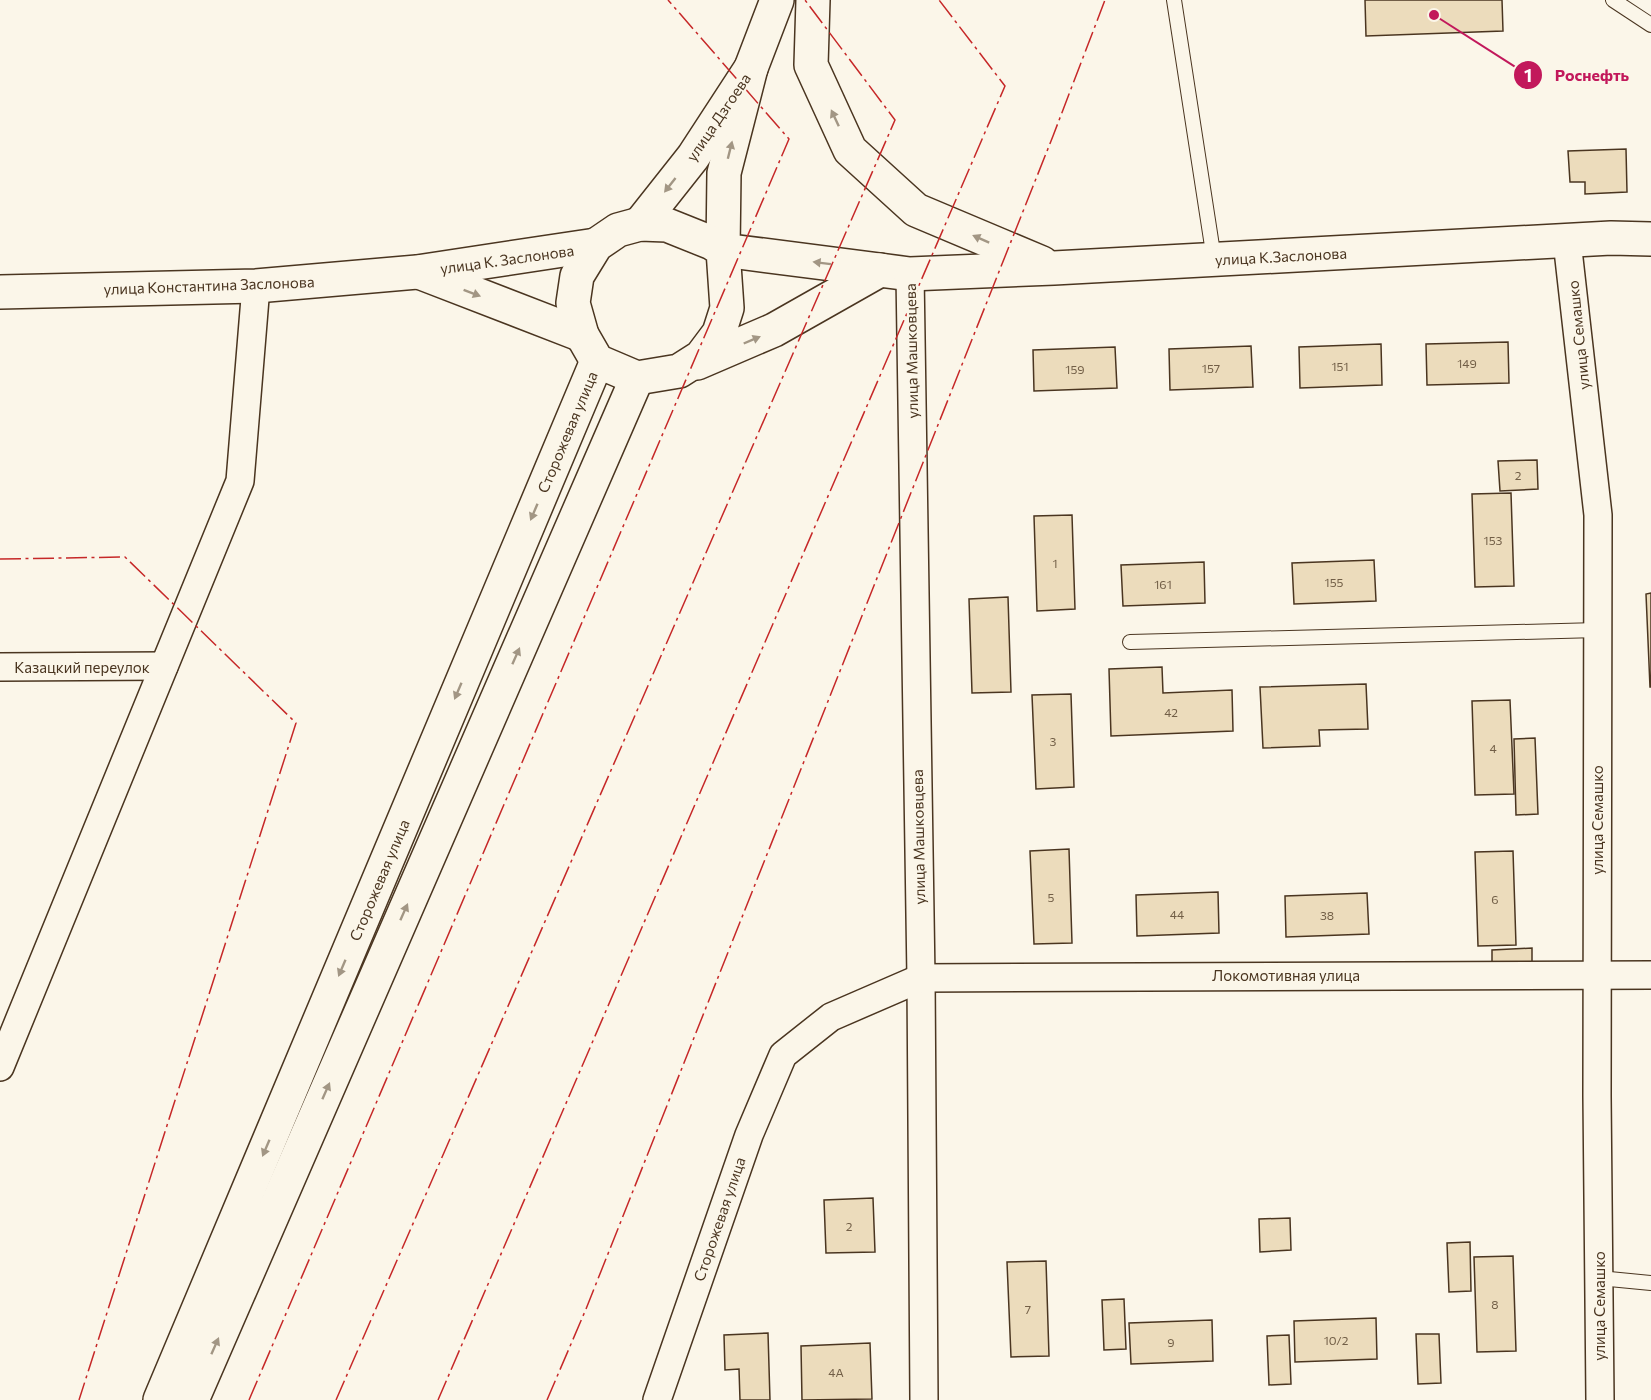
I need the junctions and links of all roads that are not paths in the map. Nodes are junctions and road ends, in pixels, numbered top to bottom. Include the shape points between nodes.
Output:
1 (777, 0) edge
2 (813, 0) edge
3 (1174, 0) edge
4 (1613, 0) edge
5 (1651, 25) edge
6 (751, 68) junction
7 (640, 224) junction
8 (1651, 239) edge
9 (1567, 241) junction
10 (596, 245) junction
11 (723, 250) junction
12 (1214, 260) junction
13 (1054, 268) junction
14 (417, 272) junction
15 (895, 272) junction
16 (256, 286) junction
17 (0, 292) edge
18 (590, 348) junction
19 (679, 371) junction
20 (637, 378) junction
21 (1598, 630) junction
22 (1130, 642) dead end
23 (164, 666) junction
24 (0, 667) edge
25 (1597, 974) junction
26 (1651, 975) edge
27 (921, 978) junction
28 (0, 1066) edge
29 (1599, 1278) junction
30 (1651, 1283) edge
31 (160, 1400) edge
32 (192, 1400) edge
33 (657, 1400) edge
34 (924, 1400) edge
35 (1600, 1400) edge

1 - 6 main road, улица Дзгоева
13 -> 2 main road via 916,210 850,150 810,65
3 - 12 lane
4 - 5 lane
6 -> 7 main road, улица Дзгоева via 693,157
11 -> 6 main road via 724,173
7 - 10 main road via 618,230
7 - 11 main road via 667,225
8 - 9 main road, улица К.Заслонова
9 - 12 main road, улица К.Заслонова
9 - 21 street, улица Семашко via 1598,515
10 - 14 main road, улица К. Заслонова
10 - 18 main road via 577,276 573,303
15 -> 11 main road, улица К.Заслонова
11 - 19 main road via 727,308 719,333 701,357
12 - 13 main road, улица К.Заслонова
13 - 15 main road, улица К.Заслонова
14 - 16 main road, улица Константина Заслонова
14 -> 18 main road
19 -> 15 main road
15 - 27 street, улица Машковцева
16 - 17 main road, улица Константина Заслонова
16 - 23 street via 240,481
18 - 20 main road
18 -> 31 main road, Сторожевая улица
19 - 20 main road
32 -> 20 main road
21 - 22 lane
21 - 25 street, улица Семашко
23 - 24 street, Казацкий переулок
23 - 28 street
25 - 26 street, Локомотивная улица
25 - 27 street, Локомотивная улица
25 - 29 street, улица Семашко
27 - 33 street, Сторожевая улица via 831,1017 783,1055 749,1135
27 - 34 street, улица Машковцева
29 - 30 lane
29 - 35 street, улица Семашко

